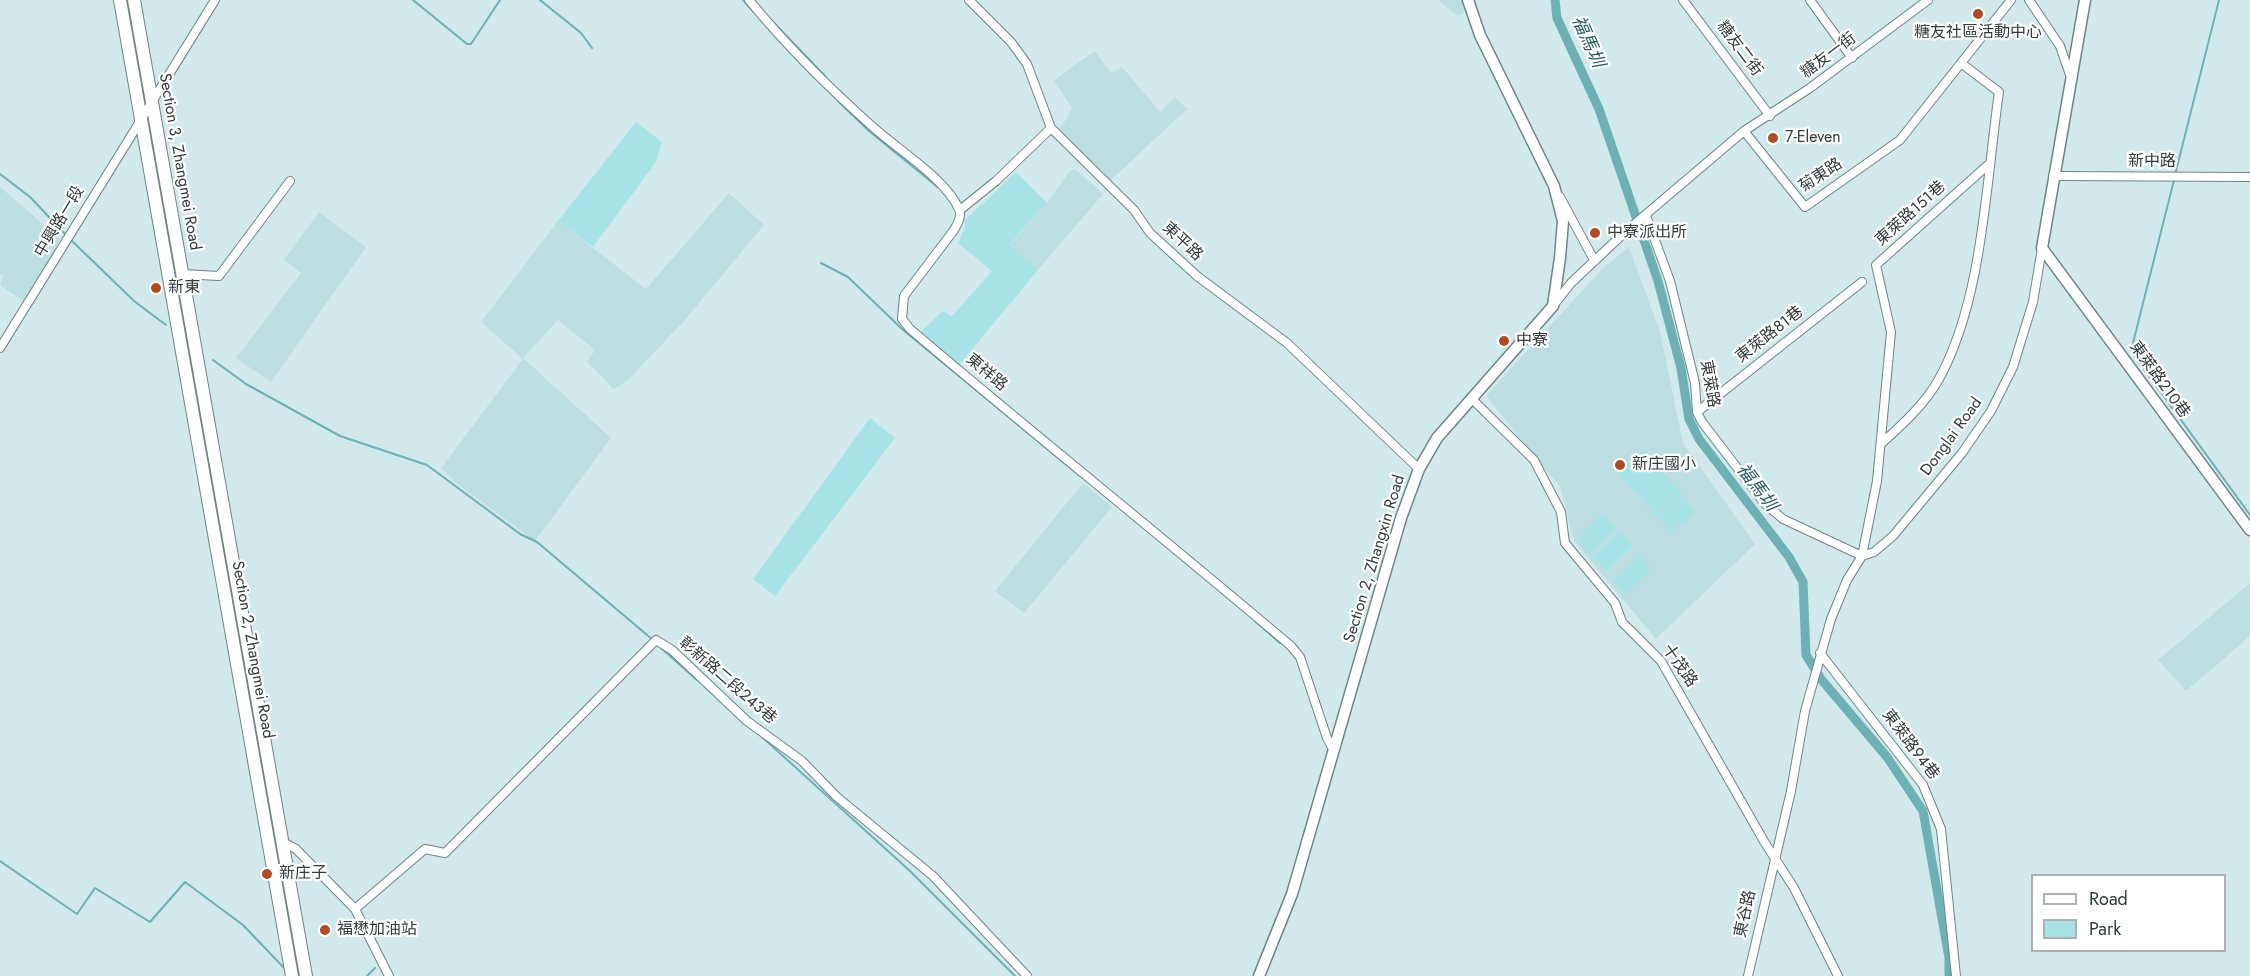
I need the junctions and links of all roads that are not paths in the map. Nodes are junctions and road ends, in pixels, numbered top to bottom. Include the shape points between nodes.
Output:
1 (120, 0) edge
2 (134, 0) edge
3 (215, 0) edge
4 (749, 0) edge
5 (969, 0) edge
6 (1468, 0) edge
7 (1683, 0) edge
8 (1810, 0) edge
9 (1928, 0) edge
10 (2011, 0) edge
11 (2029, 0) edge
12 (2085, 0) edge
13 (1852, 57) junction
14 (1961, 63) junction
15 (2070, 75) junction
16 (146, 111) junction
17 (1770, 117) junction
18 (1051, 128) junction
19 (1744, 131) junction
20 (1989, 164) junction
21 (2053, 176) junction
22 (2250, 177) edge
23 (290, 181) dead end
24 (1554, 186) junction
25 (960, 210) junction
26 (1642, 218) junction
27 (2042, 248) junction
28 (1594, 260) junction
29 (182, 274) junction
30 (1862, 282) dead end
31 (1553, 306) junction
32 (179, 330) joint
33 (192, 331) joint
34 (0, 348) edge
35 (1471, 398) junction
36 (1696, 412) junction
37 (1882, 443) junction
38 (1419, 469) junction
39 (2250, 530) edge
40 (1862, 556) junction
41 (232, 590) junction
42 (1820, 653) junction
43 (1335, 752) junction
44 (282, 841) junction
45 (268, 843) junction
46 (1774, 858) junction
47 (355, 909) junction
48 (292, 976) edge
49 (306, 976) edge
50 (389, 976) edge
51 (1027, 976) edge
52 (1259, 976) edge
53 (1748, 976) edge
54 (1838, 976) edge
55 (1956, 976) edge

1 - 16 main road, Section 3, Zhangmei Road
2 - 16 main road, Section 3, Zhangmei Road
3 - 16 street, 中興路一段
4 - 25 street via 800,57 872,127 938,182
5 - 18 street, 東平路 via 1027,64
6 - 24 street via 1480,35
7 - 17 street, 糖友二街
8 - 13 street
9 - 13 street, 糖友一街
10 - 14 street, 菊東路
11 - 15 street via 2060,46
12 - 15 street, Donglai Road
13 - 17 street, 糖友一街
14 - 19 street, 菊東路 via 1900,140 1805,207
14 - 20 street via 1999,93
15 - 21 street, Donglai Road
16 - 29 main road, Section 3, Zhangmei Road
16 - 32 main road, Section 3, Zhangmei Road
16 - 34 street, 中興路一段
17 - 19 street, 糖友一街
18 - 25 street
18 - 38 street, 東平路 via 1134,210 1156,240 1287,343
19 - 26 street
20 - 37 street via 1977,263 1952,353 1938,381 1908,420
20 - 37 street, 東萊路151巷 via 1876,265 1891,332
21 - 22 street, 新中路
21 - 27 street, Donglai Road
23 - 29 street via 219,276
24 - 28 street
24 - 31 street via 1563,221
25 - 43 street, 東祥路 via 954,230 904,296 902,319 1028,429 1291,646 1300,657
26 - 28 street
26 - 36 street, 東萊路 via 1675,300 1695,383
27 - 39 street, 東萊路210巷
27 - 40 street, Donglai Road via 2033,302 2013,367 1991,411 1962,453 1893,536 1874,552
28 - 31 street
29 - 33 main road, Section 3, Zhangmei Road
30 - 36 street, 東萊路81巷
31 - 35 street, Section 2, Zhangxin Road
32 - 41 main road, Section 2, Zhangmei Road
33 - 41 main road, Section 2, Zhangmei Road
35 - 38 street, Section 2, Zhangxin Road via 1437,438
35 - 46 street, 十茂路 via 1534,460 1561,512 1565,543 1615,603 1622,622 1661,661
36 - 40 street, 東萊路 via 1765,504 1783,519
37 - 40 street, 東萊路151巷
38 - 43 street, Section 2, Zhangxin Road via 1401,518
40 - 42 street, Donglai Road via 1847,580
41 - 44 main road, Section 2, Zhangmei Road
41 - 45 main road, Section 2, Zhangmei Road
42 - 46 street, Donglai Road
42 - 55 street, 東萊路94巷 via 1923,785 1934,807 1941,829
43 - 52 street, Section 2, Zhangxin Road via 1292,894
44 - 45 street
44 - 47 street via 296,849
44 - 49 main road, Section 2, Zhangmei Road
45 - 48 main road, Section 2, Zhangmei Road
46 - 53 street, 東谷路
46 - 54 street, 十茂路 via 1813,922
47 - 50 street
47 - 51 street, 彰新路二段243巷 via 425,849 446,853 653,644 672,650 747,721 802,761 837,797 933,876

